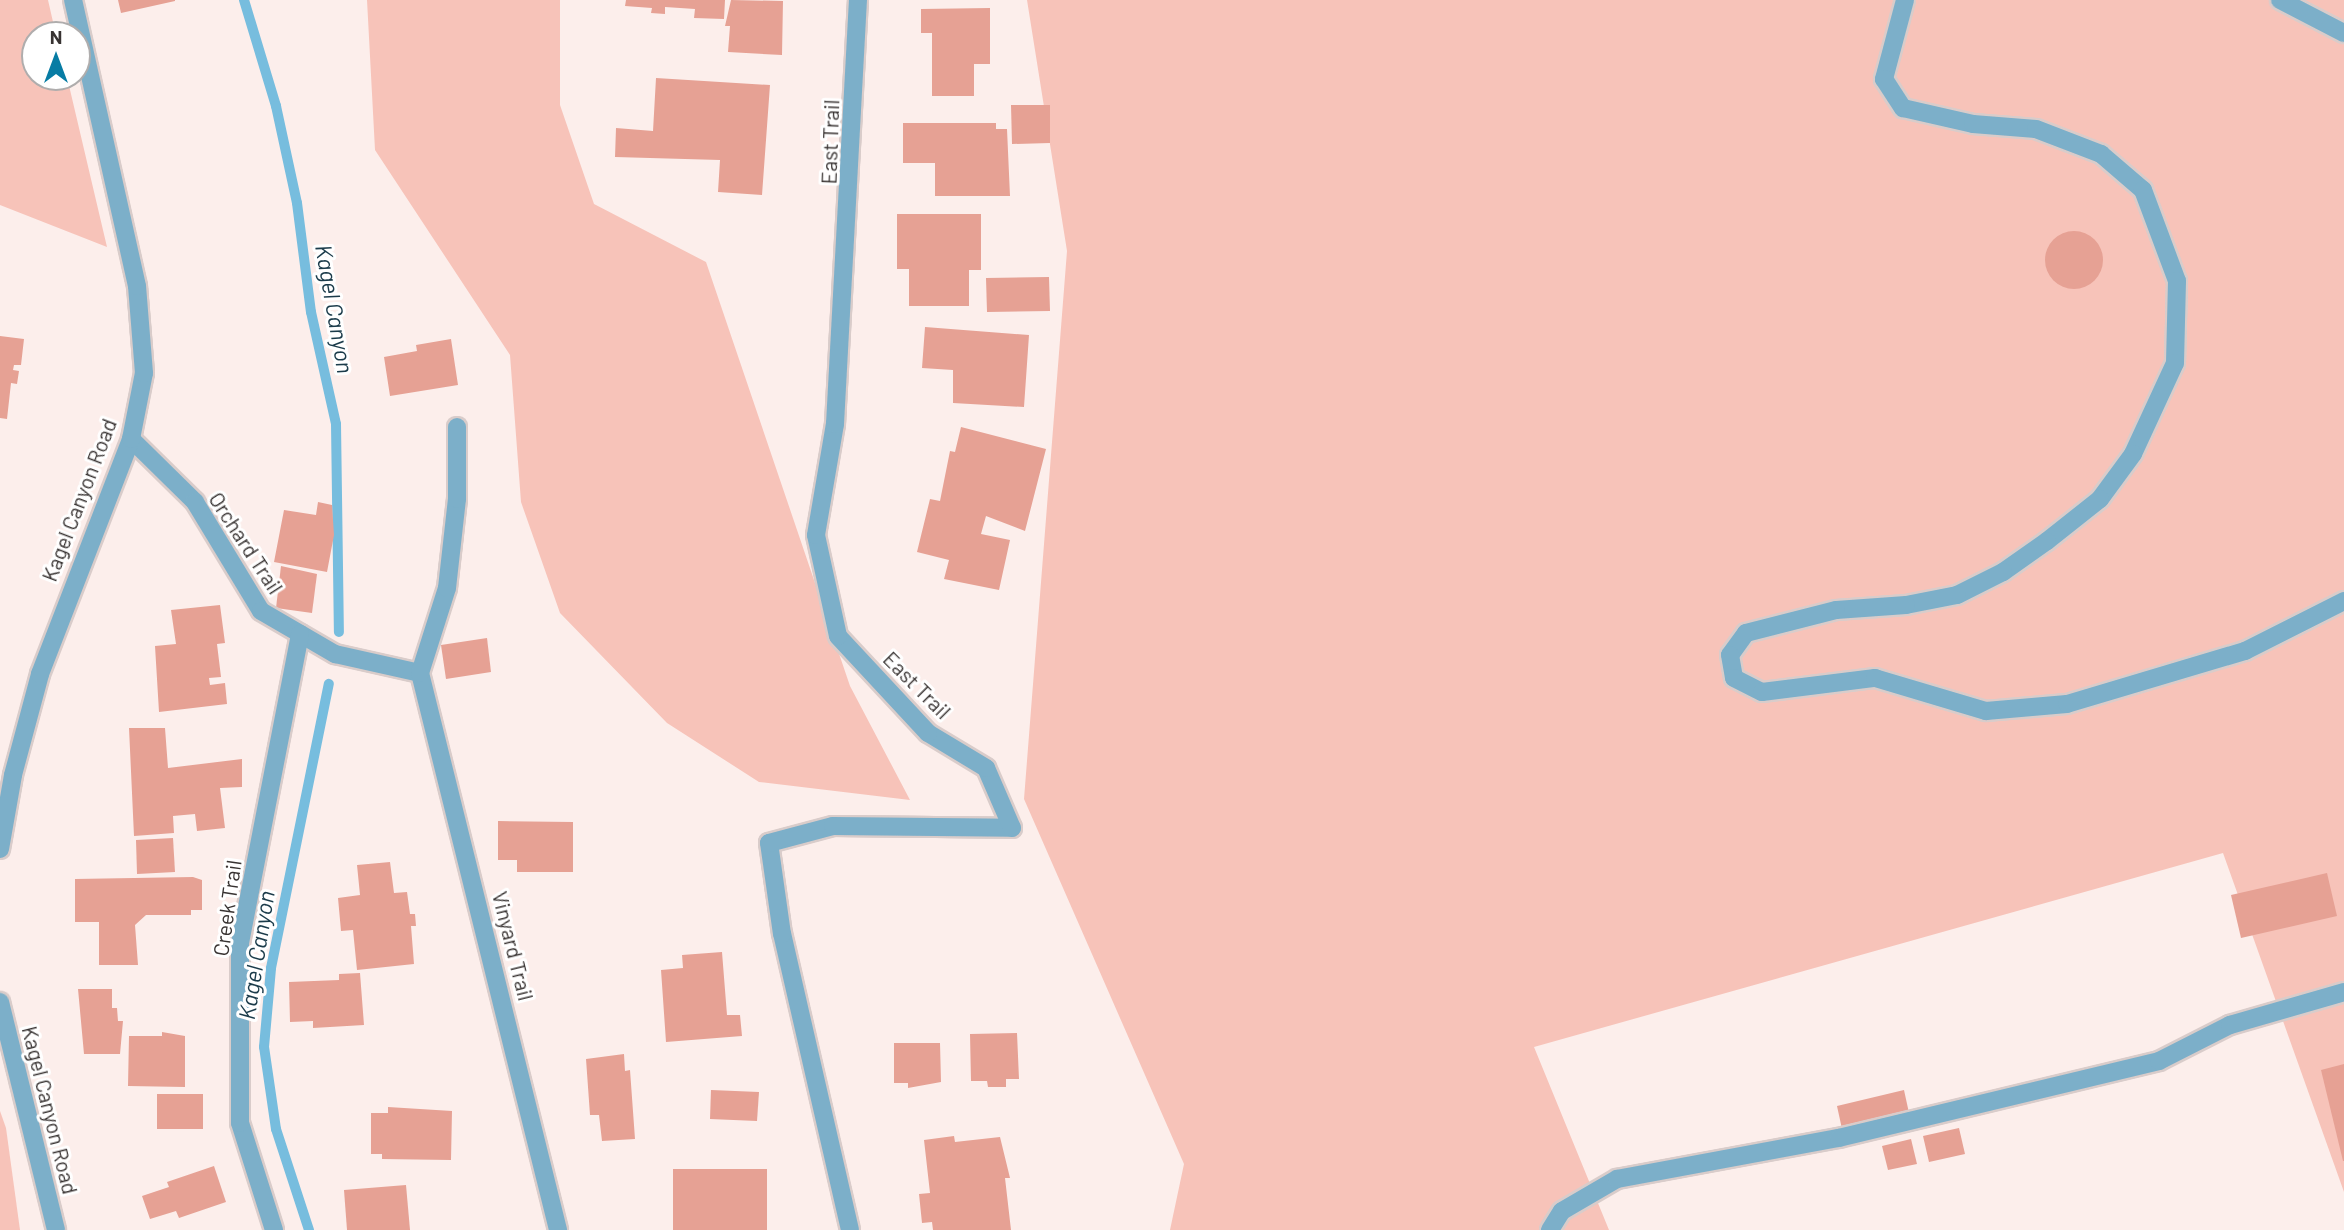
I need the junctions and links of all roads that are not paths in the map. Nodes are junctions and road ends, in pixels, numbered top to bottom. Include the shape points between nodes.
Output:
1 (73, 0) edge
2 (858, 0) edge
3 (1905, 0) edge
4 (2280, 0) edge
5 (2344, 33) edge
6 (457, 427) dead end
7 (131, 439) junction
8 (2344, 601) edge
9 (300, 634) junction
10 (420, 673) junction
11 (0, 849) edge
12 (2344, 992) edge
13 (0, 1002) edge
14 (56, 1230) edge
15 (274, 1230) edge
16 (558, 1230) edge
17 (850, 1230) edge
18 (1550, 1230) edge

1 - 7 street, Kagel Canyon Road via 143,316 144,373
2 - 17 street, East Trail via 835,424 816,535 838,636 928,733 986,768 1012,828 832,827 769,843 782,934
3 - 8 street via 1884,79 1903,108 1973,124 2036,129 2101,154 2143,190 2177,281 2175,363 2133,454 2099,499 2047,541 2003,572 1957,595 1906,606 1836,610 1746,633 1730,655 1734,678 1762,692 1875,677 1986,711 2067,704 2245,651
4 - 5 street
6 - 10 street via 457,499 447,588
7 - 9 street, Orchard Trail via 195,502 261,611
7 - 11 street, Kagel Canyon Road via 40,674 13,775
9 - 10 street, Orchard Trail via 335,654
9 - 15 street, Creek Trail via 240,943 240,1123
10 - 16 street, Vinyard Trail
12 - 18 street via 2230,1025 2159,1061 1839,1138 1617,1179 1562,1211
13 - 14 street, Kagel Canyon Road

